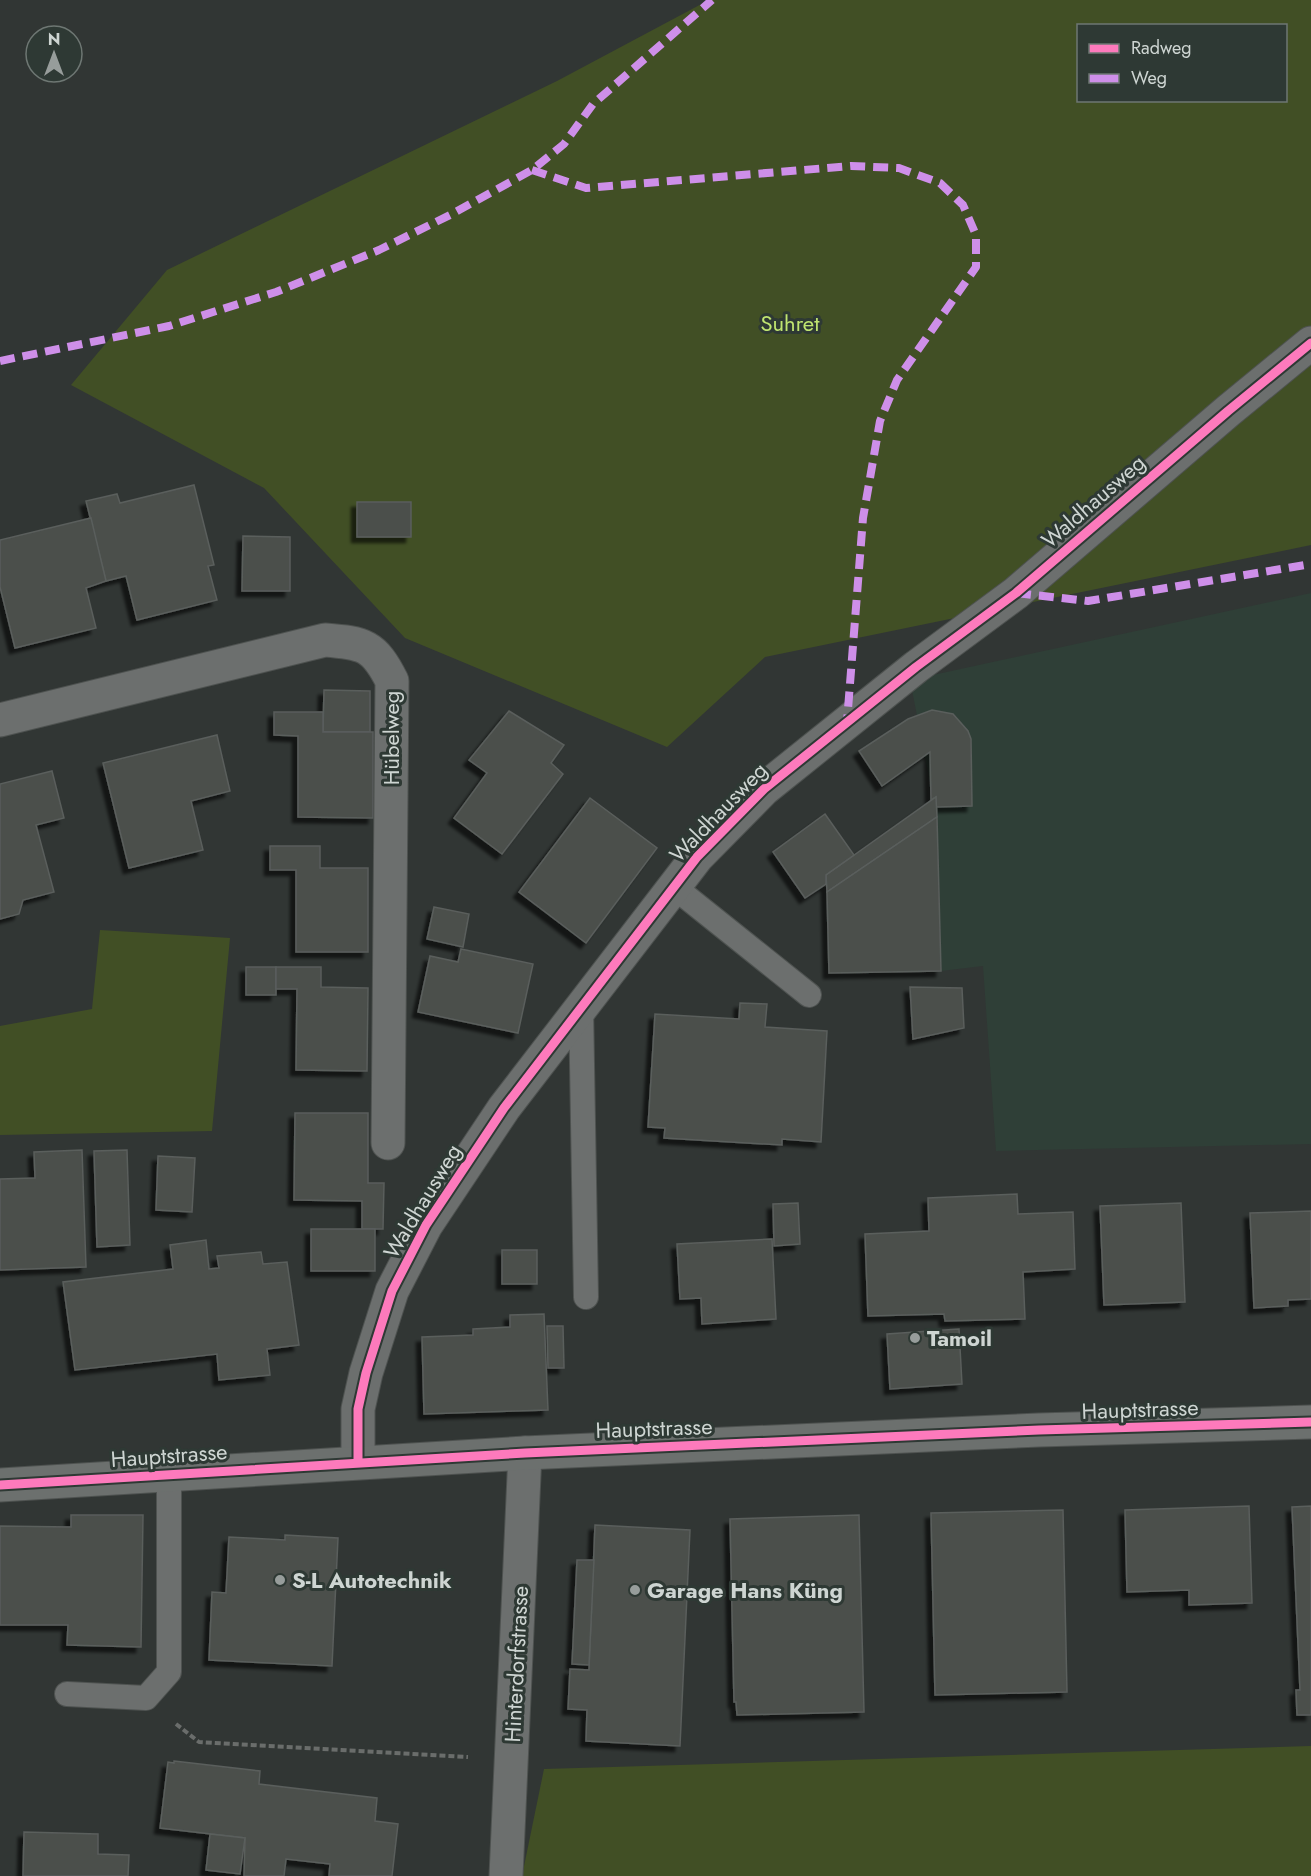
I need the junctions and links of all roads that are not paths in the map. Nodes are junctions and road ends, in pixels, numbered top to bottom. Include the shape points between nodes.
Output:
1 (1311, 343) edge
2 (0, 720) edge
3 (674, 887) junction
4 (809, 995) dead end
5 (581, 1005) junction
6 (388, 1143) dead end
7 (586, 1297) dead end
8 (1311, 1422) edge
9 (525, 1453) junction
10 (358, 1462) junction
11 (169, 1474) junction
12 (0, 1485) edge
13 (67, 1694) dead end
14 (506, 1876) edge

1 - 3 street, Waldhausweg via 1016,593 764,789 697,857
2 - 6 street, Hübelweg via 325,640 357,642 380,657 392,681
3 - 4 lane
3 - 5 street, Waldhausweg
5 - 7 lane
5 - 10 street, Waldhausweg via 426,1225 392,1291 358,1409
8 - 9 main road, Hauptstrasse
9 - 10 main road, Hauptstrasse
9 - 14 street, Hinterdorfstrasse
10 - 11 main road, Hauptstrasse
11 - 12 main road, Hauptstrasse
11 - 13 lane via 169,1672 146,1698

